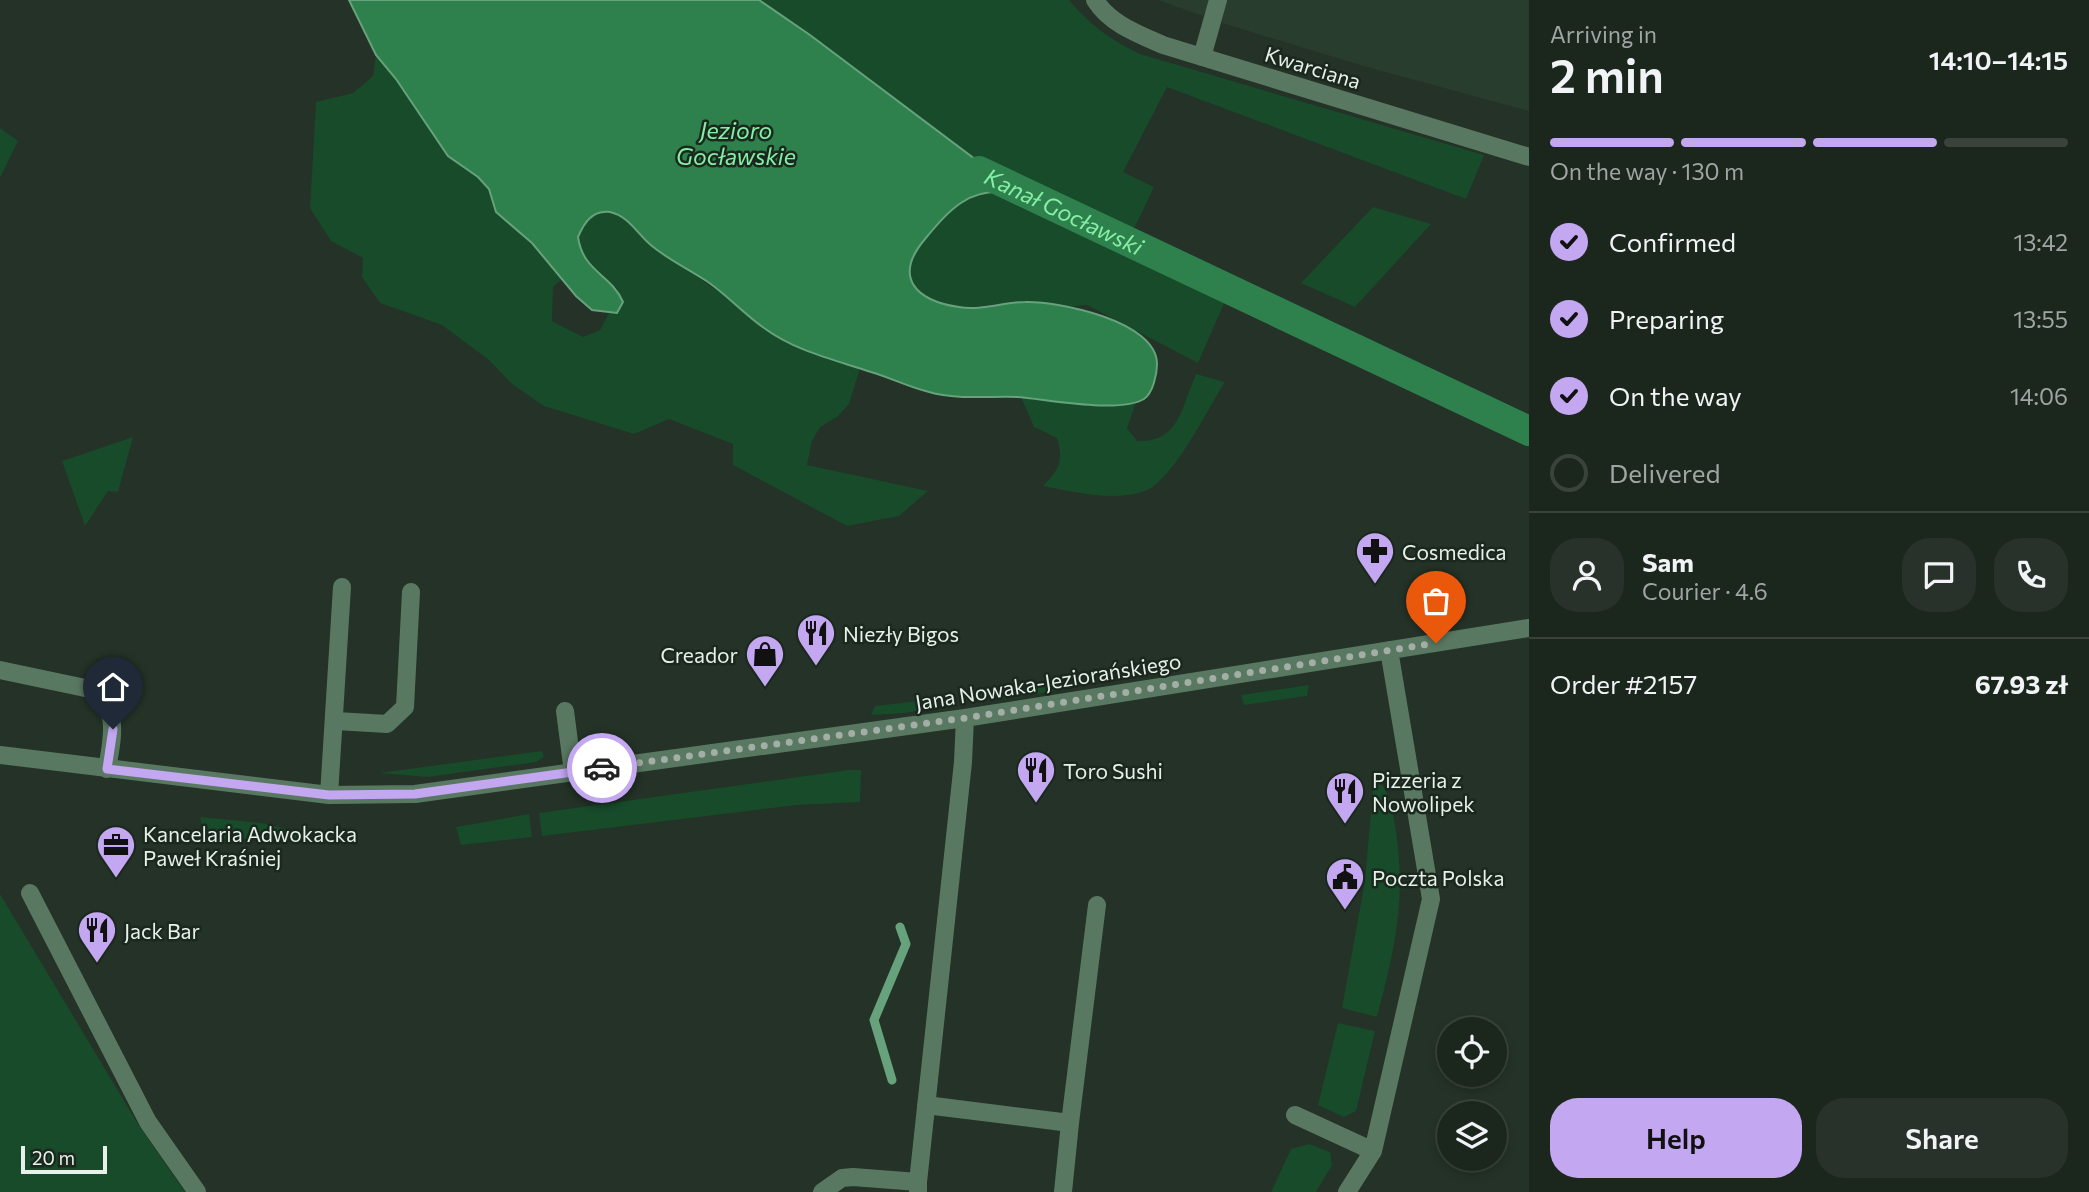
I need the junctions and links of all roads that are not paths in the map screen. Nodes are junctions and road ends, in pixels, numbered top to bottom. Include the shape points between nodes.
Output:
1 (1095, 0) edge
2 (1218, 0) edge
3 (1202, 57) junction
4 (1529, 156) edge
5 (342, 587) dead end
6 (411, 592) dead end
7 (1529, 628) edge
8 (1389, 650) junction
9 (0, 670) edge
10 (565, 710) dead end
11 (965, 718) junction
12 (336, 721) junction
13 (0, 755) edge
14 (107, 769) junction
15 (573, 772) junction
16 (329, 795) junction
17 (30, 893) dead end
18 (1097, 905) dead end
19 (926, 1105) junction
20 (1295, 1115) dead end
21 (1070, 1123) junction
22 (1373, 1151) junction
23 (918, 1187) edge
24 (197, 1192) edge
25 (822, 1192) edge
26 (1063, 1192) edge
27 (1347, 1192) edge

1 - 3 street, Kwarciana via 1127,30
2 - 3 street
3 - 4 street, Kwarciana
5 - 12 street
6 - 12 street via 405,707 387,724
7 - 8 street, Jana Nowaka-Jeziorańskiego
8 - 11 street, Jana Nowaka-Jeziorańskiego
8 - 22 street via 1431,899
9 - 14 street via 98,694 113,717
10 - 15 street
11 - 15 street, Jana Nowaka-Jeziorańskiego
11 - 19 street
12 - 16 street
13 - 14 street, Jana Nowaka-Jeziorańskiego
14 - 16 street, Jana Nowaka-Jeziorańskiego
15 - 16 street, Jana Nowaka-Jeziorańskiego via 415,794
17 - 24 street via 148,1122
18 - 21 street
19 - 21 street
19 - 23 street
20 - 22 street
21 - 26 street
22 - 27 street
23 - 25 street via 842,1178

